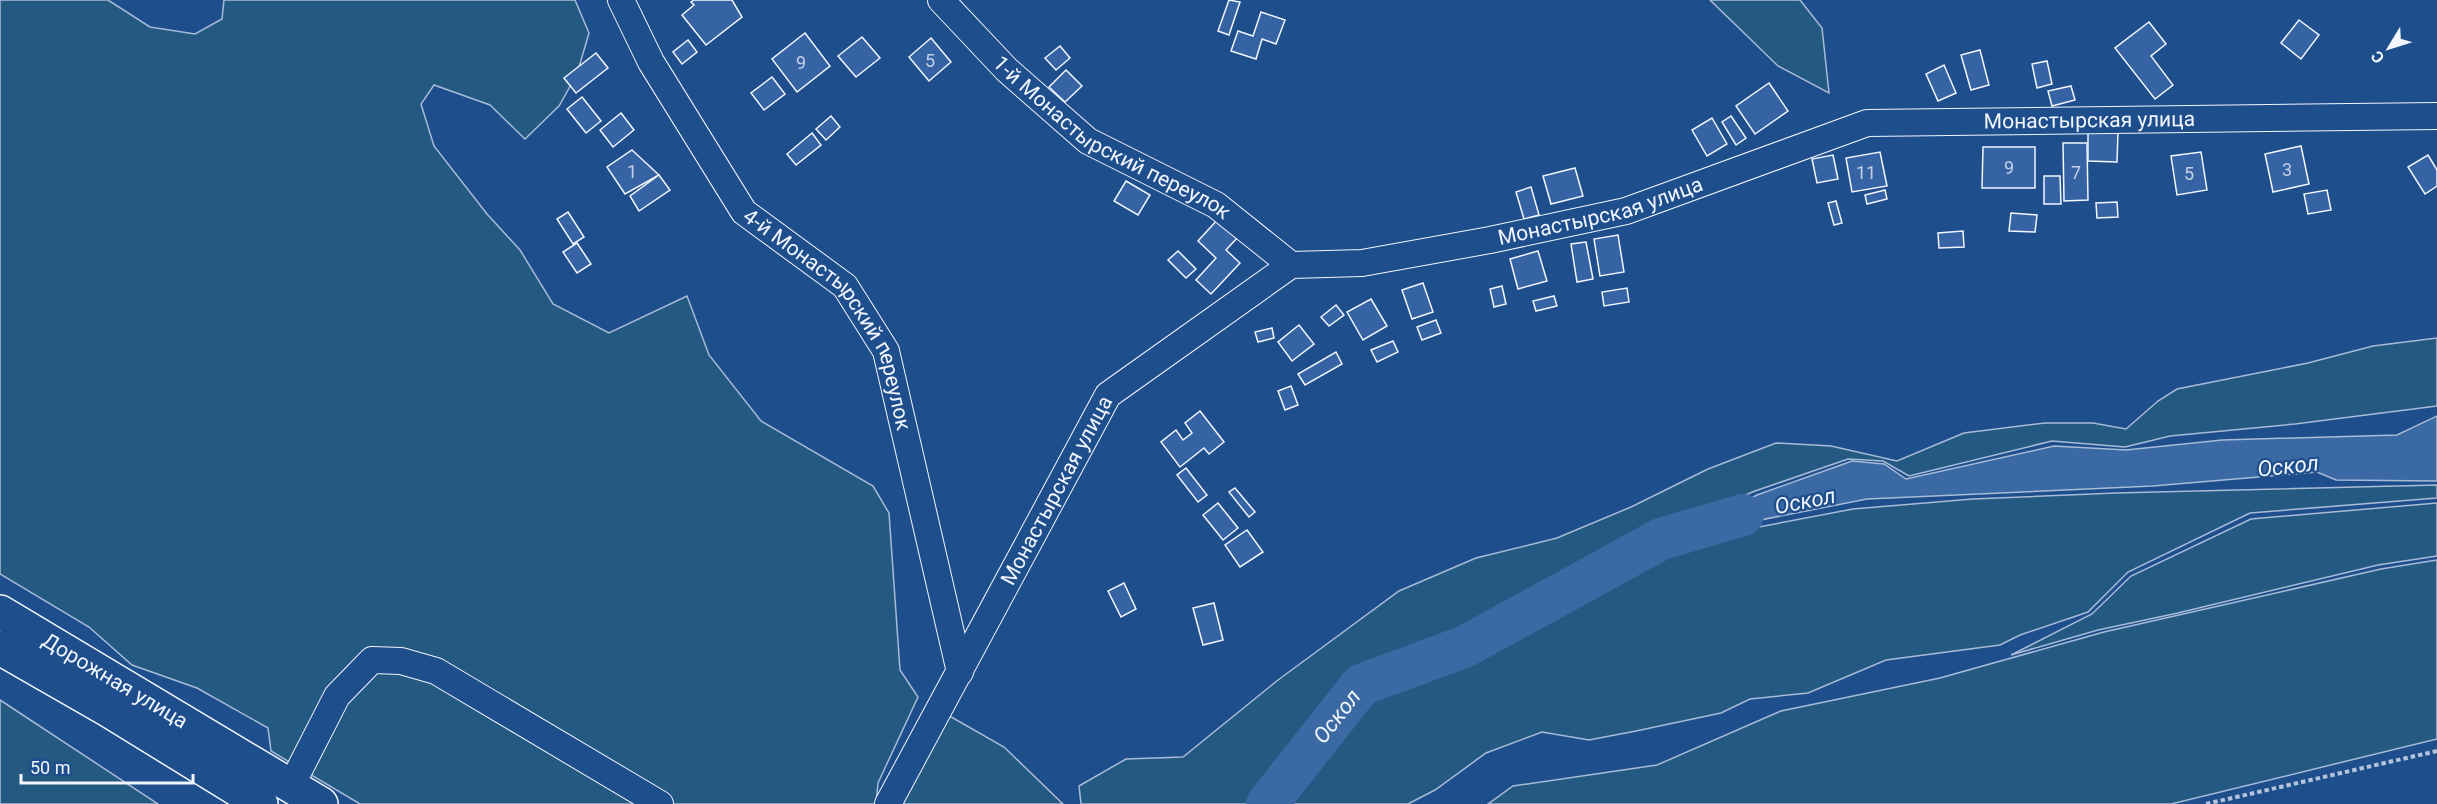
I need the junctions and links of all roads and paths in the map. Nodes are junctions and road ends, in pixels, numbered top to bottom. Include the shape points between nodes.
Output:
1 (621, 0) edge
2 (941, 0) edge
3 (2437, 116) edge
4 (1291, 265) junction
5 (0, 612) edge
6 (0, 648) edge
7 (960, 672) junction
8 (2437, 752) edge
9 (291, 786) junction
10 (261, 804) edge
11 (321, 804) edge
12 (660, 804) edge
13 (888, 804) edge
14 (2206, 804) edge

1 - 7 lane, 4-й Монастырский переулок via 651,62 744,212 845,286 886,351
2 - 4 lane, 1-й Монастырский переулок via 1007,70 1088,141 1216,205
3 - 4 lane, Монастырская улица via 1867,123 1626,211 1362,263
4 - 7 lane, Монастырская улица via 1108,395
5 - 9 main road, Дорожная улица
6 - 10 main road, Дорожная улица
7 - 13 lane, Монастырская улица
8 - 14 path
9 - 11 main road, Дорожная улица
9 - 12 lane via 337,696 372,660 401,660 436,671

